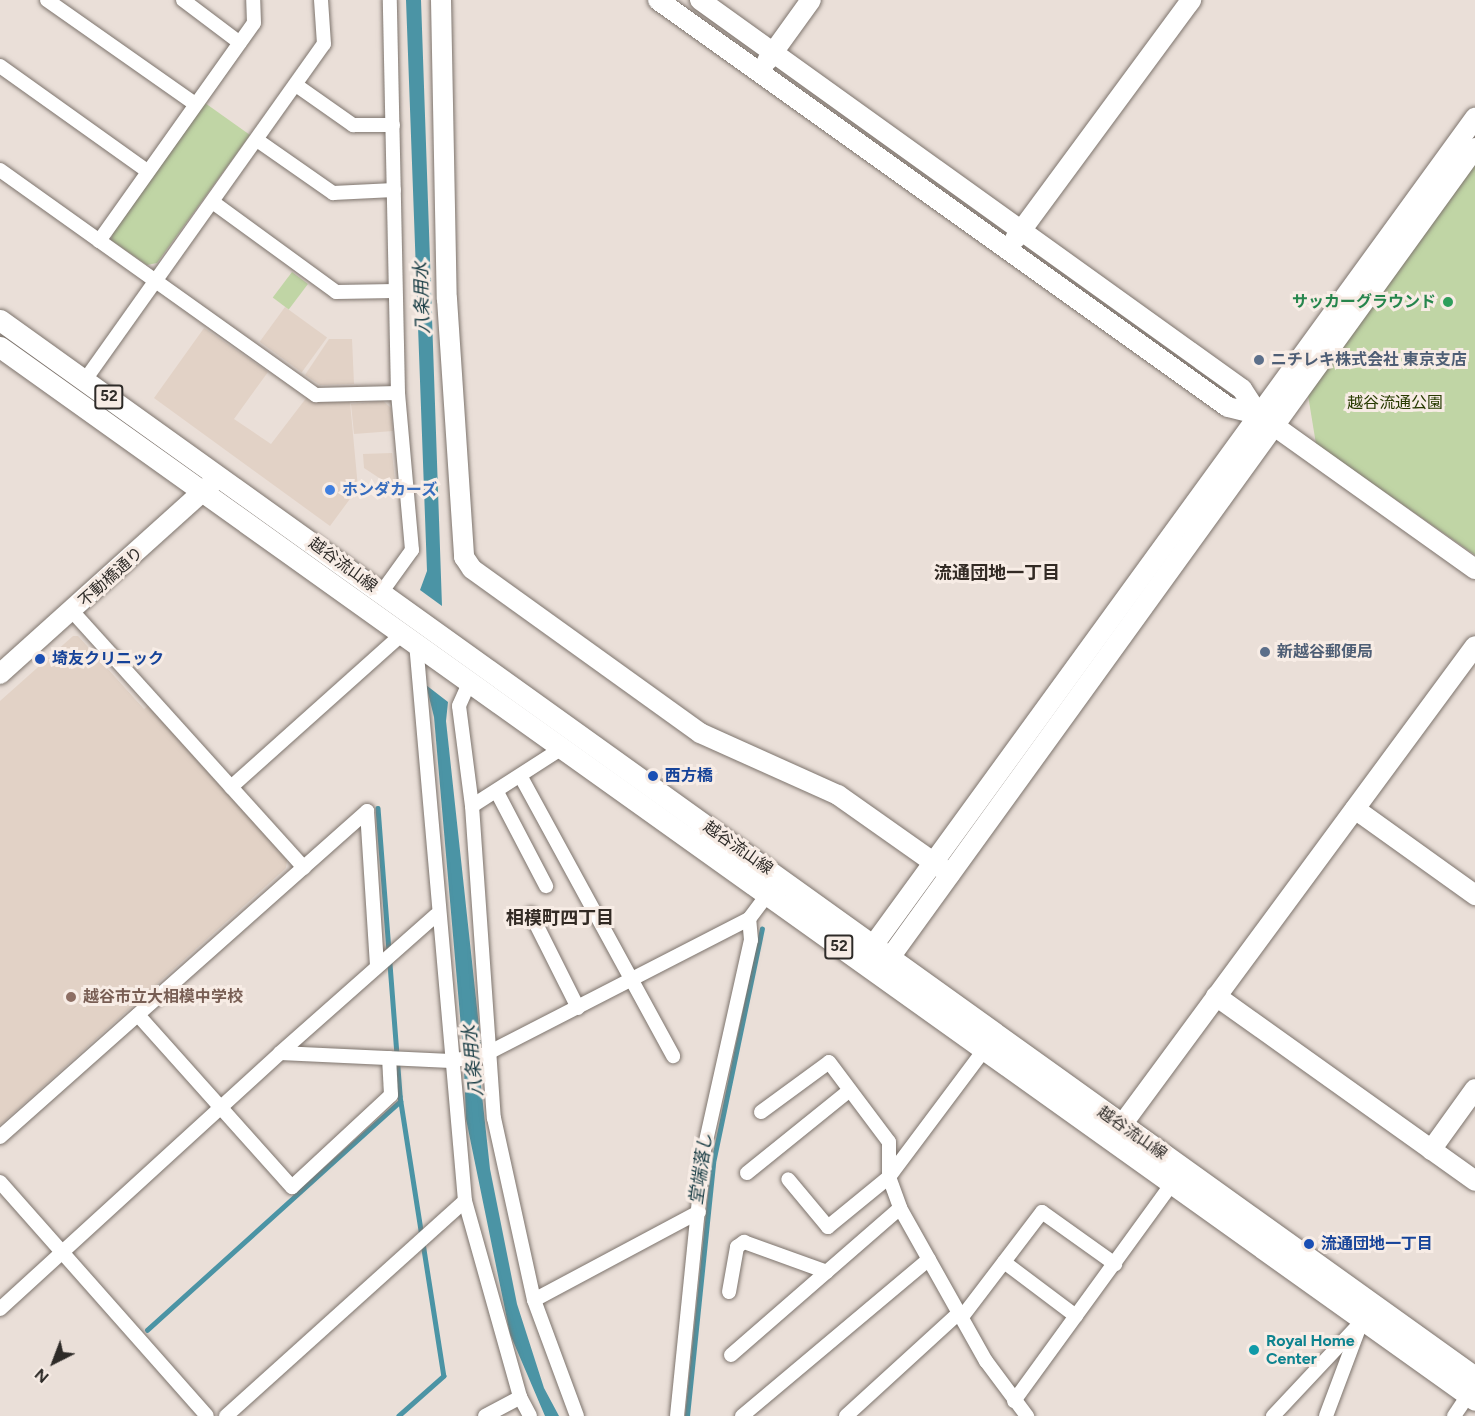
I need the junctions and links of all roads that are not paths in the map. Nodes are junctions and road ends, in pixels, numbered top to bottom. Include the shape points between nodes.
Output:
1 (48, 0) edge
2 (183, 0) edge
3 (252, 0) edge
4 (321, 0) edge
5 (390, 0) edge
6 (441, 0) edge
7 (658, 0) edge
8 (700, 0) edge
9 (811, 0) edge
10 (1191, 0) edge
11 (240, 43) junction
12 (773, 52) junction
13 (0, 66) edge
14 (758, 72) junction
15 (296, 85) junction
16 (195, 104) junction
17 (1475, 118) edge
18 (393, 125) junction
19 (257, 140) junction
20 (1475, 148) edge
21 (0, 170) edge
22 (147, 171) junction
23 (394, 190) junction
24 (214, 203) junction
25 (1022, 231) junction
26 (99, 241) junction
27 (1008, 248) junction
28 (158, 282) junction
29 (395, 291) junction
30 (0, 320) edge
31 (3, 353) edge
32 (85, 380) junction
33 (398, 393) junction
34 (1259, 415) junction
35 (1277, 428) junction
36 (211, 484) junction
37 (1475, 569) edge
38 (381, 592) junction
39 (72, 611) junction
40 (409, 639) junction
41 (1475, 646) edge
42 (0, 674) edge
43 (470, 681) junction
44 (562, 748) junction
45 (521, 777) junction
46 (231, 787) junction
47 (498, 794) junction
48 (472, 806) junction
49 (1355, 809) junction
50 (933, 861) junction
51 (304, 868) junction
52 (950, 874) junction
53 (546, 886) dead end
54 (767, 895) junction
55 (1475, 895) edge
56 (531, 914) dead end
57 (436, 915) junction
58 (749, 919) junction
59 (875, 960) junction
60 (377, 966) junction
61 (630, 980) junction
62 (1216, 996) junction
63 (579, 1008) junction
64 (138, 1015) junction
65 (984, 1050) junction
66 (280, 1053) junction
67 (482, 1054) junction
68 (673, 1056) dead end
69 (389, 1058) junction
70 (455, 1061) junction
71 (1475, 1089) edge
72 (850, 1090) junction
73 (221, 1108) junction
74 (761, 1112) dead end
75 (1121, 1126) junction
76 (0, 1137) edge
77 (1431, 1150) junction
78 (747, 1173) dead end
79 (1177, 1176) junction
80 (889, 1177) junction
81 (788, 1179) dead end
82 (1475, 1181) edge
83 (0, 1182) edge
84 (465, 1201) junction
85 (900, 1208) junction
86 (699, 1212) junction
87 (63, 1254) junction
88 (929, 1259) junction
89 (1004, 1262) junction
90 (1114, 1264) junction
91 (827, 1272) junction
92 (729, 1292) dead end
93 (534, 1300) junction
94 (0, 1309) edge
95 (961, 1314) junction
96 (1076, 1316) junction
97 (1363, 1320) junction
98 (731, 1355) dead end
99 (1473, 1391) edge
100 (520, 1397) junction
101 (1014, 1401) junction
102 (207, 1416) edge
103 (226, 1416) edge
104 (485, 1416) edge
105 (530, 1416) edge
106 (577, 1416) edge
107 (677, 1416) edge
108 (742, 1416) edge
109 (846, 1416) edge
110 (1026, 1416) edge
111 (1273, 1416) edge
112 (1326, 1416) edge
113 (1454, 1416) edge

1 - 16 street
2 - 11 street
3 - 11 street via 254,23
4 - 15 street via 324,44
5 - 18 street
6 - 50 street via 447,298 464,557 472,569 700,733 838,795
7 - 14 street
8 - 12 street
9 - 12 street
10 - 25 street
11 - 16 street
12 - 14 street
12 - 25 street
13 - 22 street
14 - 27 street
15 - 18 street via 353,125
15 - 19 street
16 - 22 street
17 - 34 street
18 - 23 street
19 - 23 street via 333,193
19 - 24 street
20 - 35 street
21 - 26 street
22 - 26 street
23 - 29 street
24 - 28 street
24 - 29 street via 336,292
25 - 27 street
25 - 34 street via 1242,389
26 - 28 street
27 - 34 street via 1228,407
28 - 32 street
28 - 33 street via 316,395
29 - 33 street
30 - 32 main road, 越谷流山線 / 52
31 - 36 main road, 越谷流山線 / 52
32 - 36 main road, 越谷流山線 / 52
33 - 38 street via 412,550
34 - 35 street
34 - 50 street
35 - 37 street
35 - 52 street
36 - 38 main road, 越谷流山線 / 52
36 - 39 street, 不動橋通り
36 - 40 main road, 越谷流山線 / 52
38 - 59 main road, 越谷流山線 / 52
39 - 42 street, 不動橋通り
39 - 46 street
40 - 43 main road, 越谷流山線 / 52
40 - 46 street
40 - 57 street
41 - 49 street
43 - 44 main road, 越谷流山線 / 52
43 - 48 street via 459,706
44 - 45 street
44 - 54 main road, 越谷流山線 / 52
45 - 47 street
45 - 61 street
46 - 51 street
47 - 48 street
47 - 53 street
48 - 67 street
49 - 55 street
49 - 62 street
50 - 52 street
50 - 59 street
51 - 60 street via 367,811
51 - 64 street
52 - 59 street
54 - 58 street
54 - 59 main road, 越谷流山線 / 52
56 - 63 street
57 - 60 street
57 - 70 street via 447,952
58 - 61 street
58 - 86 street via 751,940 717,1080
59 - 65 main road, 越谷流山線 / 52
59 - 75 main road, 越谷流山線 / 52
60 - 66 street
61 - 63 street
61 - 68 street
62 - 75 street
62 - 77 street
63 - 67 street
64 - 73 street
64 - 76 street
65 - 79 main road, 越谷流山線 / 52
65 - 80 street
66 - 69 street
66 - 73 street
67 - 70 street
67 - 93 street
69 - 70 street
69 - 73 street via 391,1095 292,1187
70 - 84 street
71 - 77 street
72 - 74 street via 829,1062
72 - 78 street
72 - 80 street via 889,1142
73 - 87 street
75 - 79 main road, 越谷流山線 / 52
77 - 82 street
79 - 90 street
79 - 97 main road, 越谷流山線 / 52
79 - 99 main road, 越谷流山線 / 52
80 - 81 street via 828,1227
80 - 85 street
83 - 87 street
84 - 100 street
84 - 103 street
85 - 88 street
85 - 91 street
86 - 93 street
86 - 107 street
87 - 94 street
87 - 102 street
88 - 95 street
88 - 108 street
89 - 90 street via 1042,1212
89 - 95 street
89 - 96 street
90 - 96 street
91 - 92 street via 744,1242 737,1246
91 - 98 street
93 - 106 street
95 - 101 street
95 - 109 street
96 - 101 street
97 - 99 main road, 越谷流山線 / 52
97 - 111 street
97 - 112 street
99 - 113 street
100 - 104 street
100 - 105 street
101 - 110 street

